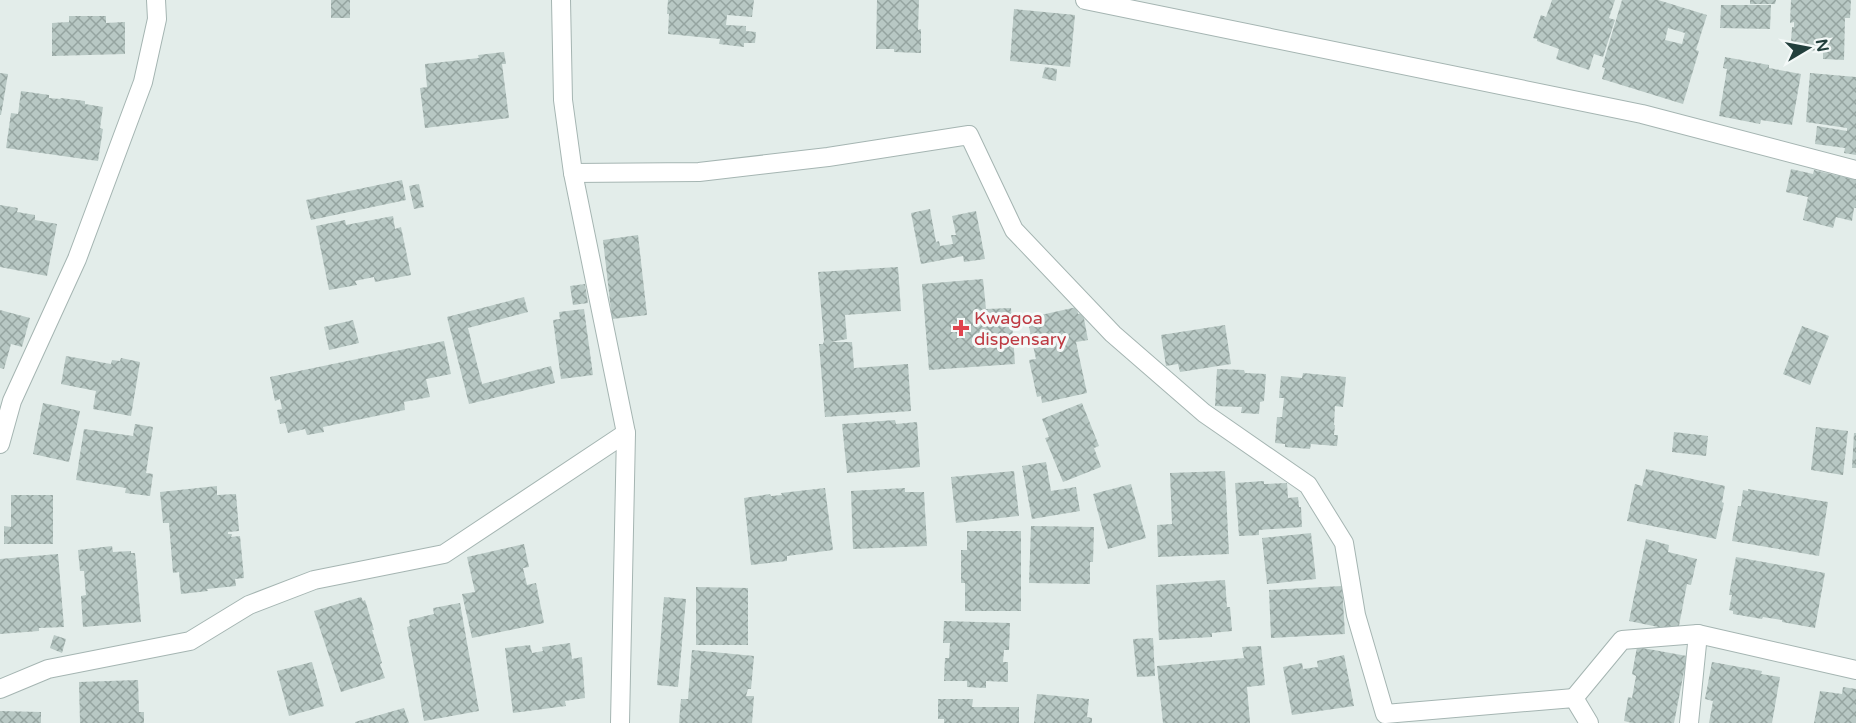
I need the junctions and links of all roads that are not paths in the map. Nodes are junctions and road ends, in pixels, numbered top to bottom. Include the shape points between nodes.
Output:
1 (156, 0) edge
2 (561, 0) edge
3 (1085, 0) edge
4 (1856, 170) edge
5 (573, 173) junction
6 (626, 433) junction
7 (0, 444) edge
8 (1698, 634) junction
9 (1856, 670) edge
10 (0, 688) edge
11 (1574, 698) junction
12 (620, 723) edge
13 (1589, 723) edge
14 (1689, 723) edge

1 - 7 street via 157,19 143,82 77,258 12,401
2 - 5 street via 563,100
3 - 4 street via 1642,114
5 - 6 street
5 - 11 street via 699,172 969,135 1014,230 1113,334 1204,413 1308,484 1344,543 1356,615 1385,714
6 - 10 street via 444,554 314,580 249,605 189,641 48,669
6 - 12 street
8 - 9 street
8 - 11 street via 1622,640
8 - 14 street
11 - 13 street

